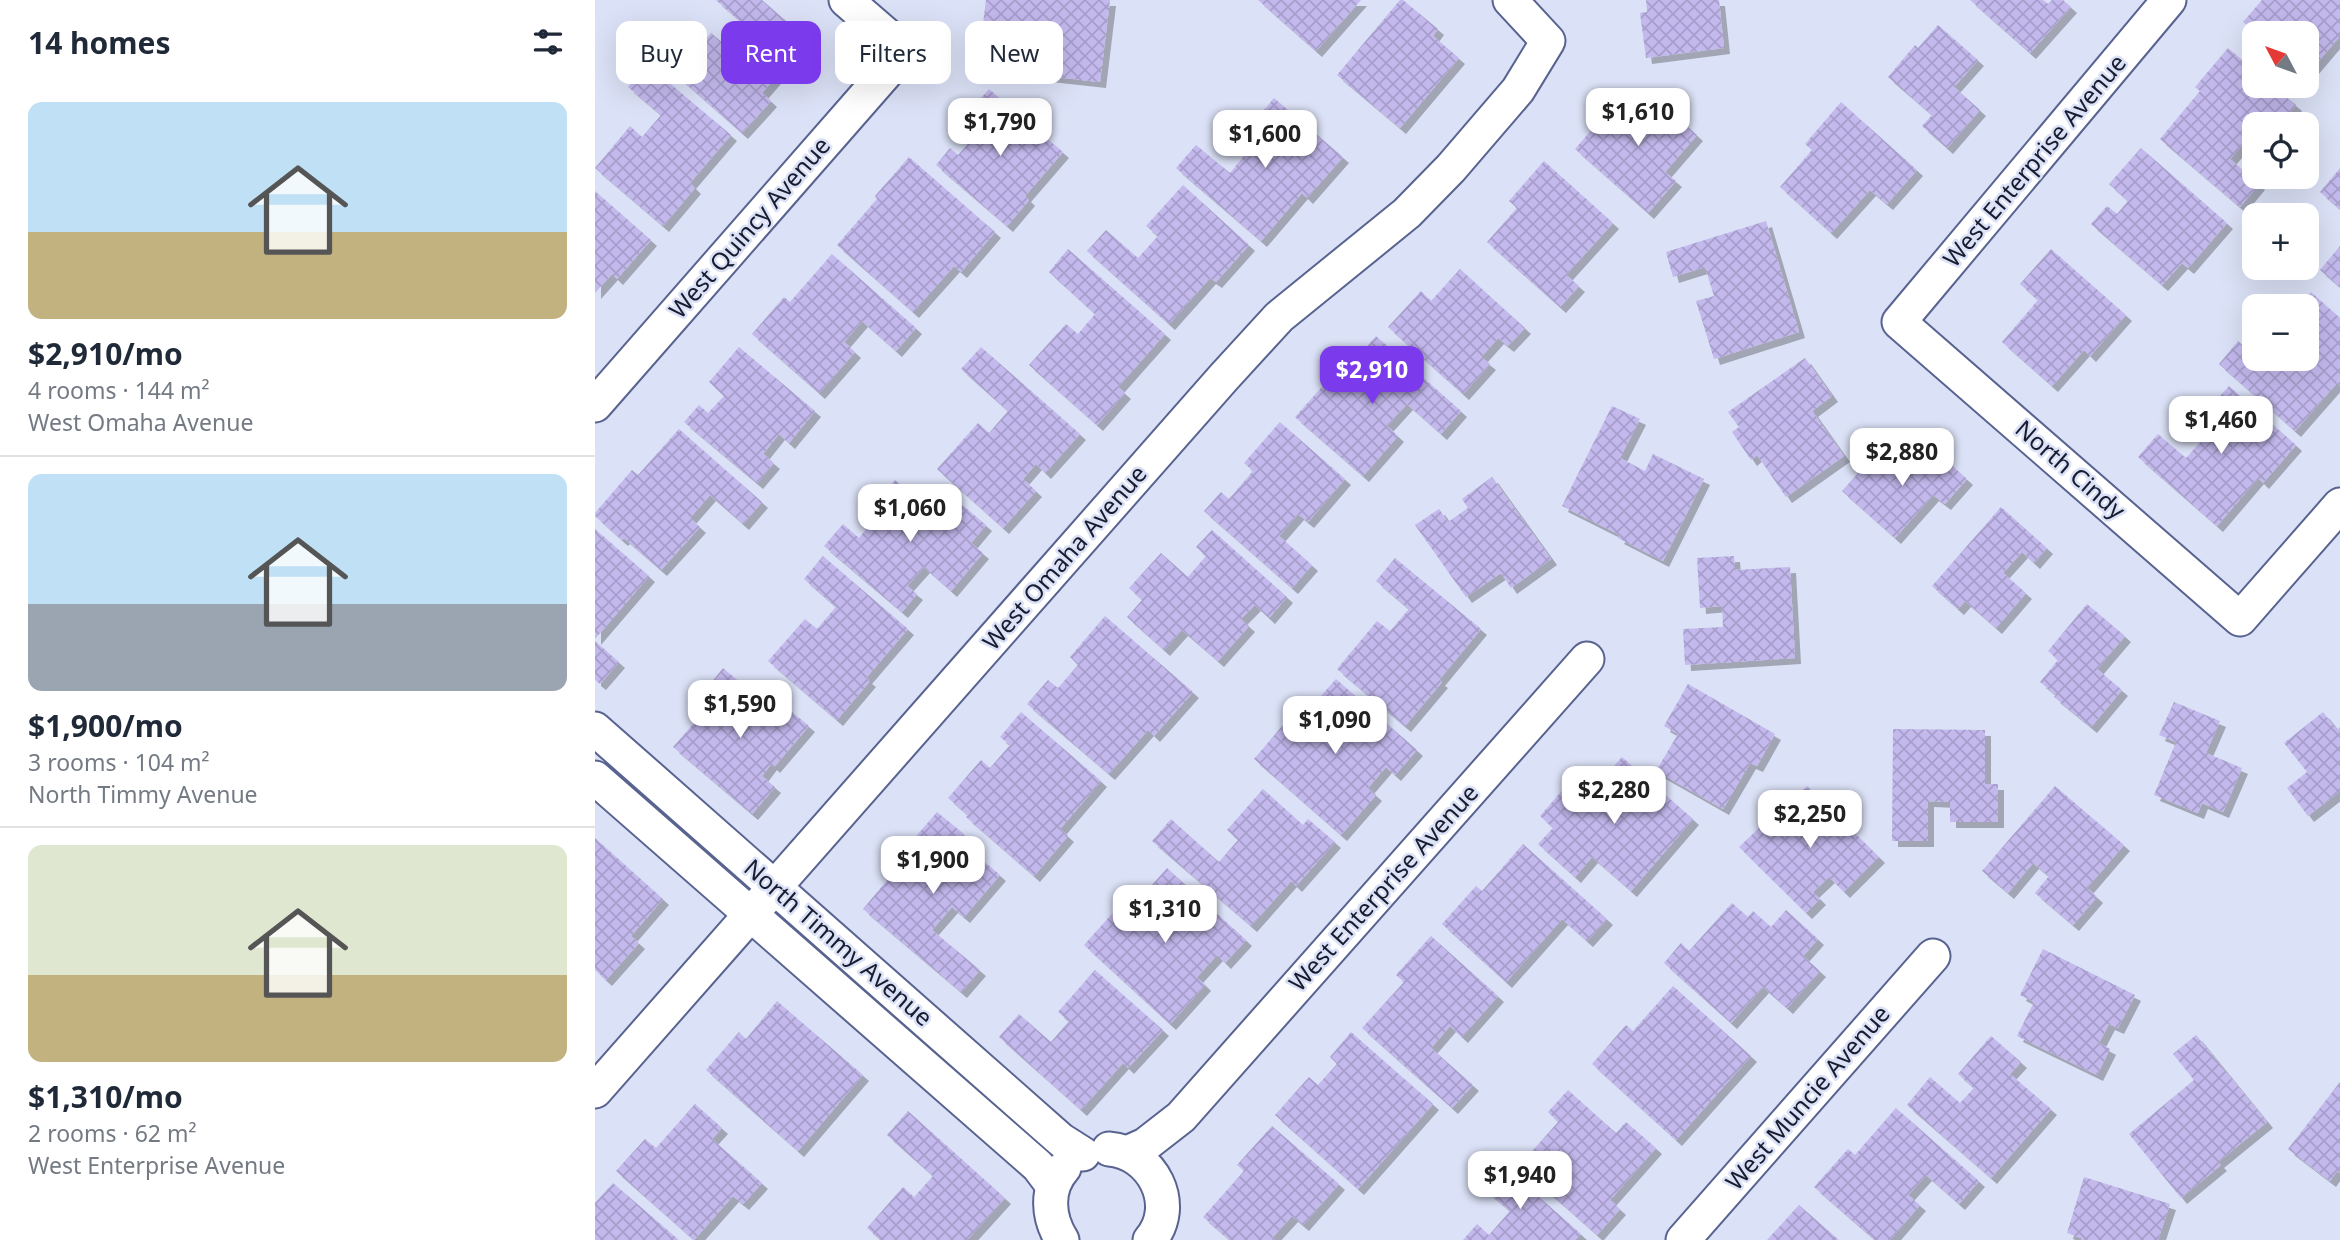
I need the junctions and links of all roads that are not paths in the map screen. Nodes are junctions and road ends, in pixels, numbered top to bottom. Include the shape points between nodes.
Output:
1 (846, 0) edge
2 (1510, 0) edge
3 (2169, 0) edge
4 (1899, 321) joint
5 (595, 405) edge
6 (2340, 505) edge
7 (1587, 660) dead end
8 (595, 729) edge
9 (595, 778) edge
10 (775, 886) junction
11 (750, 915) junction
12 (1933, 956) dead end
13 (595, 1091) edge
14 (1181, 1117) junction
15 (1127, 1153) junction
16 (1083, 1154) junction
17 (1154, 1175) junction
18 (1053, 1186) junction
19 (1161, 1234) edge
20 (1056, 1236) edge
21 (1683, 1240) edge

1 - 5 street, West Quincy Avenue via 905,51
2 - 10 street, West Omaha Avenue via 1548,41 1518,90 1407,213 1279,317
3 - 4 street, West Enterprise Avenue
4 - 6 street, North Cindy via 2240,619
7 - 14 street, West Enterprise Avenue
8 - 10 street, North Timmy Avenue
9 - 11 street, North Timmy Avenue
10 - 11 street, West Omaha Avenue
10 - 16 street, North Timmy Avenue via 1061,1140
11 - 13 street, West Omaha Avenue
11 - 18 street, North Timmy Avenue via 1038,1166
12 - 21 street, West Muncie Avenue
14 - 15 street, West Enterprise Avenue
14 - 17 street, West Enterprise Avenue
15 - 16 street via 1112,1149
15 - 17 street
16 - 18 street via 1070,1161
17 - 19 street via 1163,1206
18 - 20 street via 1050,1200

